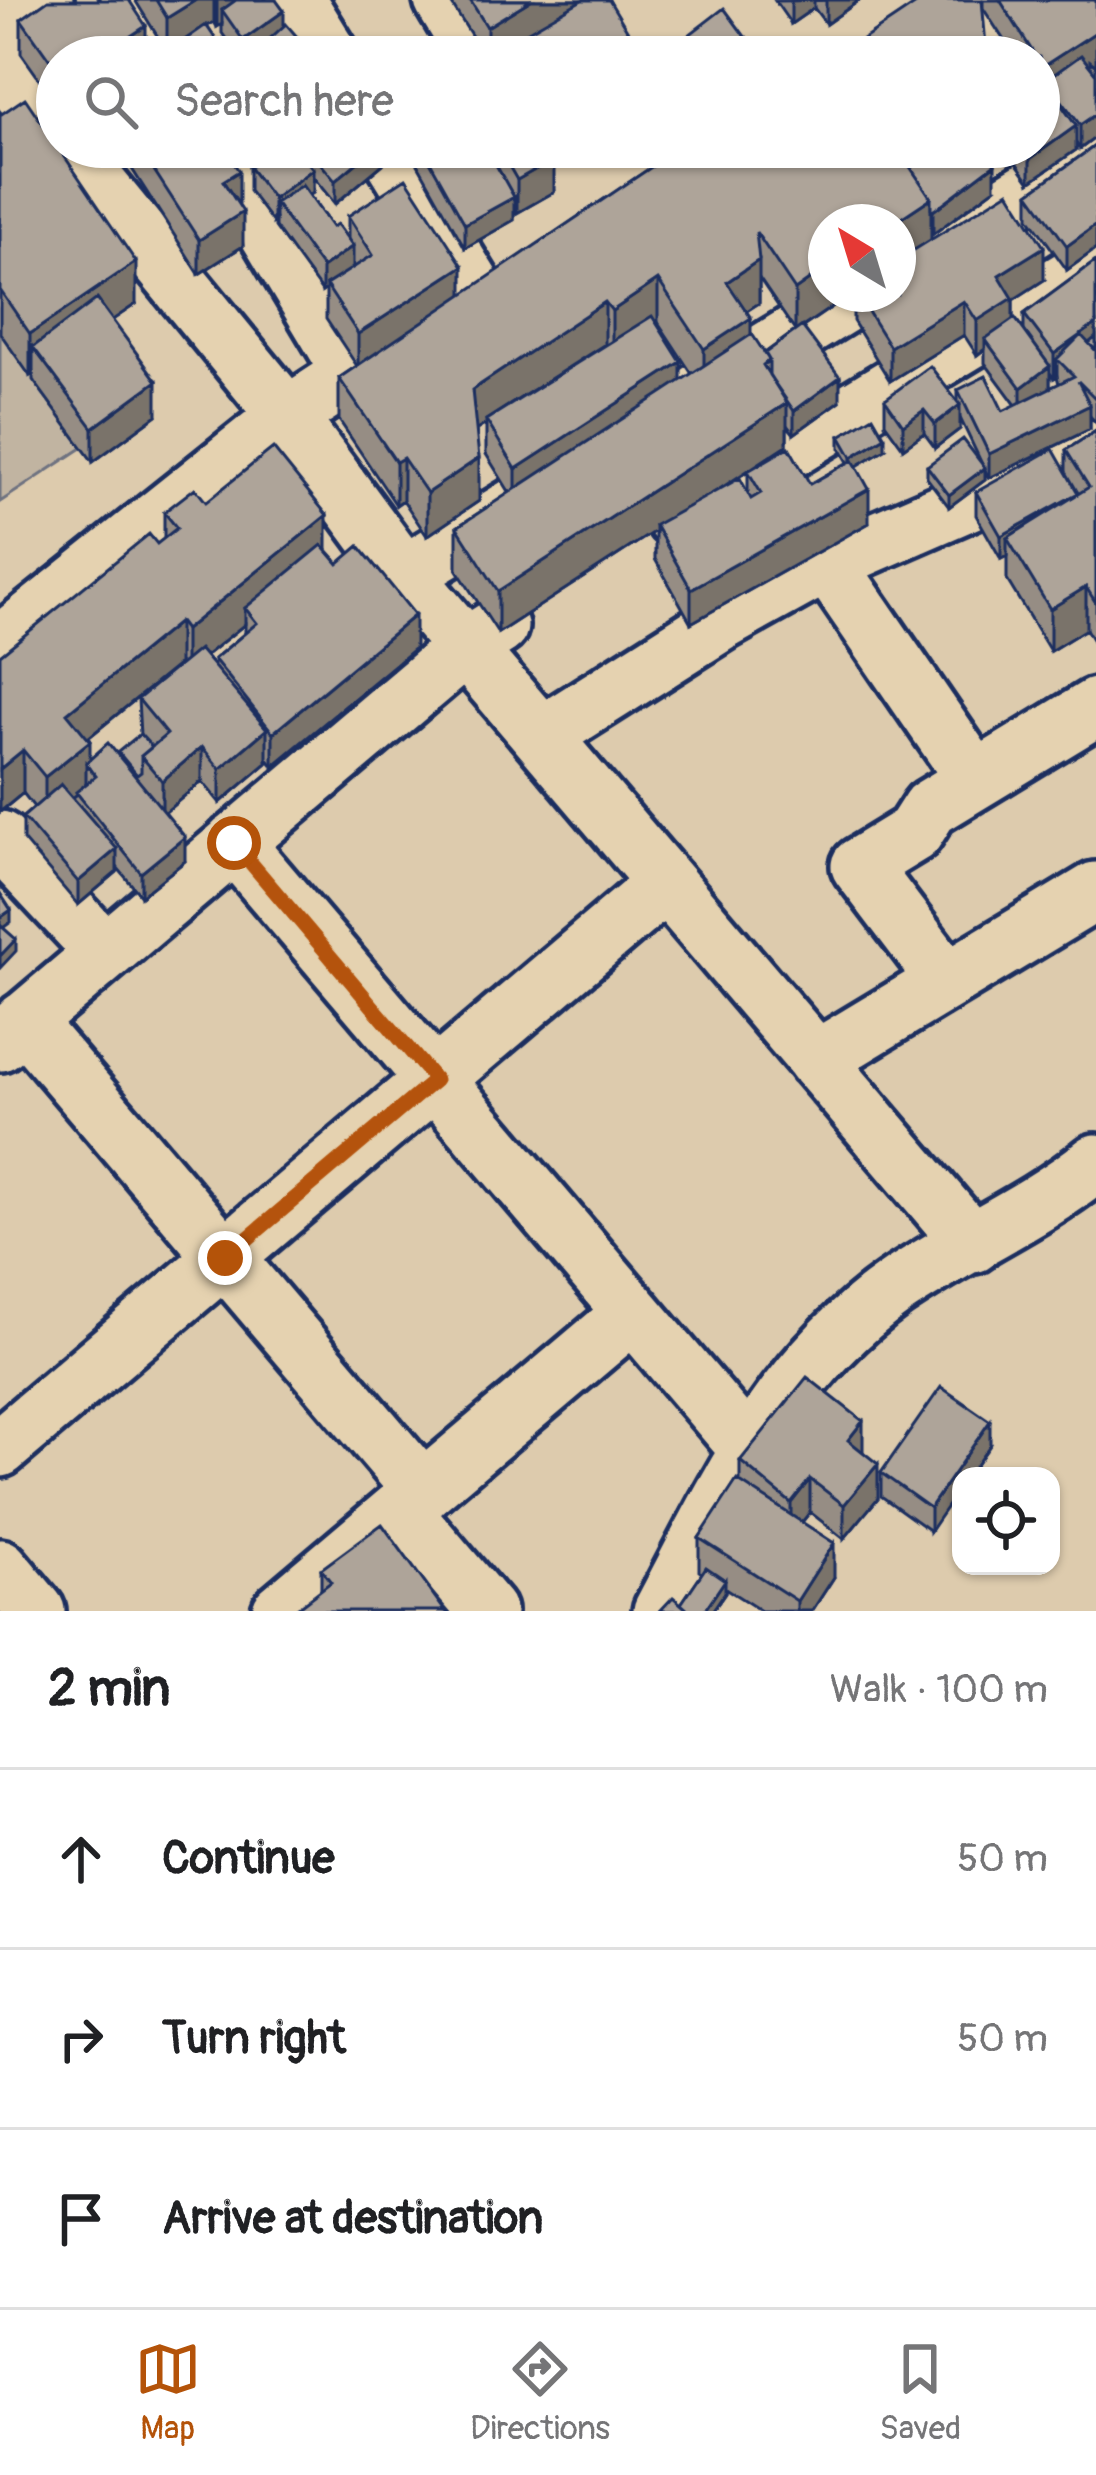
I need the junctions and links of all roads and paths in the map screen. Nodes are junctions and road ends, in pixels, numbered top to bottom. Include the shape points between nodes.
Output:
1 (44, 0) edge
2 (129, 0) edge
3 (296, 0) edge
4 (443, 0) edge
5 (0, 30) edge
6 (151, 36) edge
7 (319, 36) edge
8 (464, 36) edge
9 (0, 64) edge
10 (36, 108) edge
11 (1096, 149) edge
12 (85, 168) edge
13 (230, 168) edge
14 (404, 168) edge
15 (916, 260) edge
16 (1096, 263) edge
17 (831, 312) edge
18 (351, 371) junction
19 (286, 416) junction
20 (662, 416) edge
21 (1096, 446) edge
22 (563, 477) edge
23 (628, 548) dead end
24 (827, 563) junction
25 (404, 575) junction
26 (547, 597) edge
27 (0, 645) edge
28 (466, 646) junction
29 (1096, 707) edge
30 (542, 736) junction
31 (975, 779) junction
32 (0, 840) edge
33 (234, 843) junction
34 (666, 883) junction
35 (1096, 891) edge
36 (105, 952) junction
37 (947, 981) junction
38 (12, 1032) edge
39 (816, 1060) junction
40 (435, 1080) junction
41 (1096, 1163) edge
42 (973, 1244) junction
43 (225, 1258) junction
44 (633, 1313) junction
45 (0, 1448) edge
46 (748, 1448) junction
47 (412, 1500) junction
48 (0, 1568) edge
49 (36, 1611) edge
50 (281, 1611) edge
51 (487, 1611) edge
52 (662, 1611) edge

1 - 5 street
2 - 6 street
3 - 7 street
4 - 8 street
9 - 10 street
11 - 15 street
12 - 19 street
13 - 18 street
14 - 18 street via 497,282
16 - 23 street
17 - 20 street
18 - 19 street
19 - 25 street
19 - 27 street
21 - 24 street
22 - 25 street
24 - 30 street
24 - 31 street
25 - 28 street
26 - 28 street
28 - 30 street
28 - 33 street
29 - 31 street
30 - 34 street
31 - 37 street via 931,808 914,833 860,866
32 - 36 street
33 - 36 street
33 - 40 street
34 - 39 street
34 - 40 street
35 - 37 street
36 - 38 street
37 - 39 street
38 - 43 street
39 - 42 street
40 - 43 street
40 - 44 street
41 - 42 street
42 - 46 street via 849,1324
43 - 45 street
43 - 47 street
44 - 46 street
44 - 47 street
46 - 52 street
47 - 50 street
47 - 51 street
48 - 49 street

